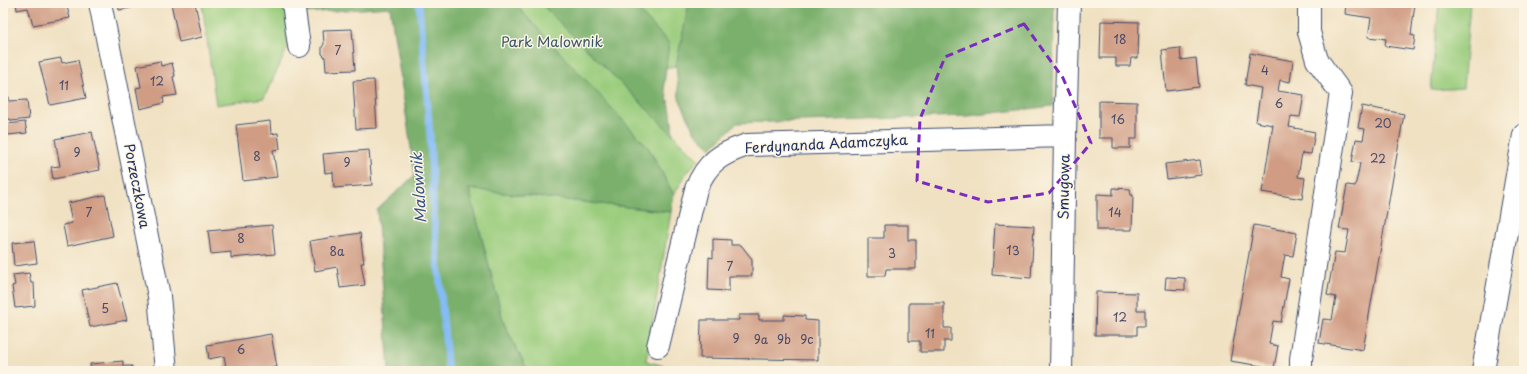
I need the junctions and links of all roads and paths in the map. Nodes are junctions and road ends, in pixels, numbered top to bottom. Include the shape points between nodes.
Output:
1 (100, 3) edge
2 (293, 3) edge
3 (1070, 3) edge
4 (1309, 3) edge
5 (299, 46) dead end
6 (1524, 135) edge
7 (1065, 136) junction
8 (658, 346) dead end
9 (166, 371) edge
10 (1061, 371) edge
11 (1301, 371) edge
12 (1483, 371) edge

1 - 9 street, Porzeczkowa via 159,296
2 - 5 street
3 - 7 street, Smugowa
4 - 11 street via 1309,32 1316,60 1341,93
6 - 12 street
7 - 8 street, Ferdynanda Adamczyka via 747,145 726,152 713,161 702,174 696,189
7 - 10 street, Smugowa

